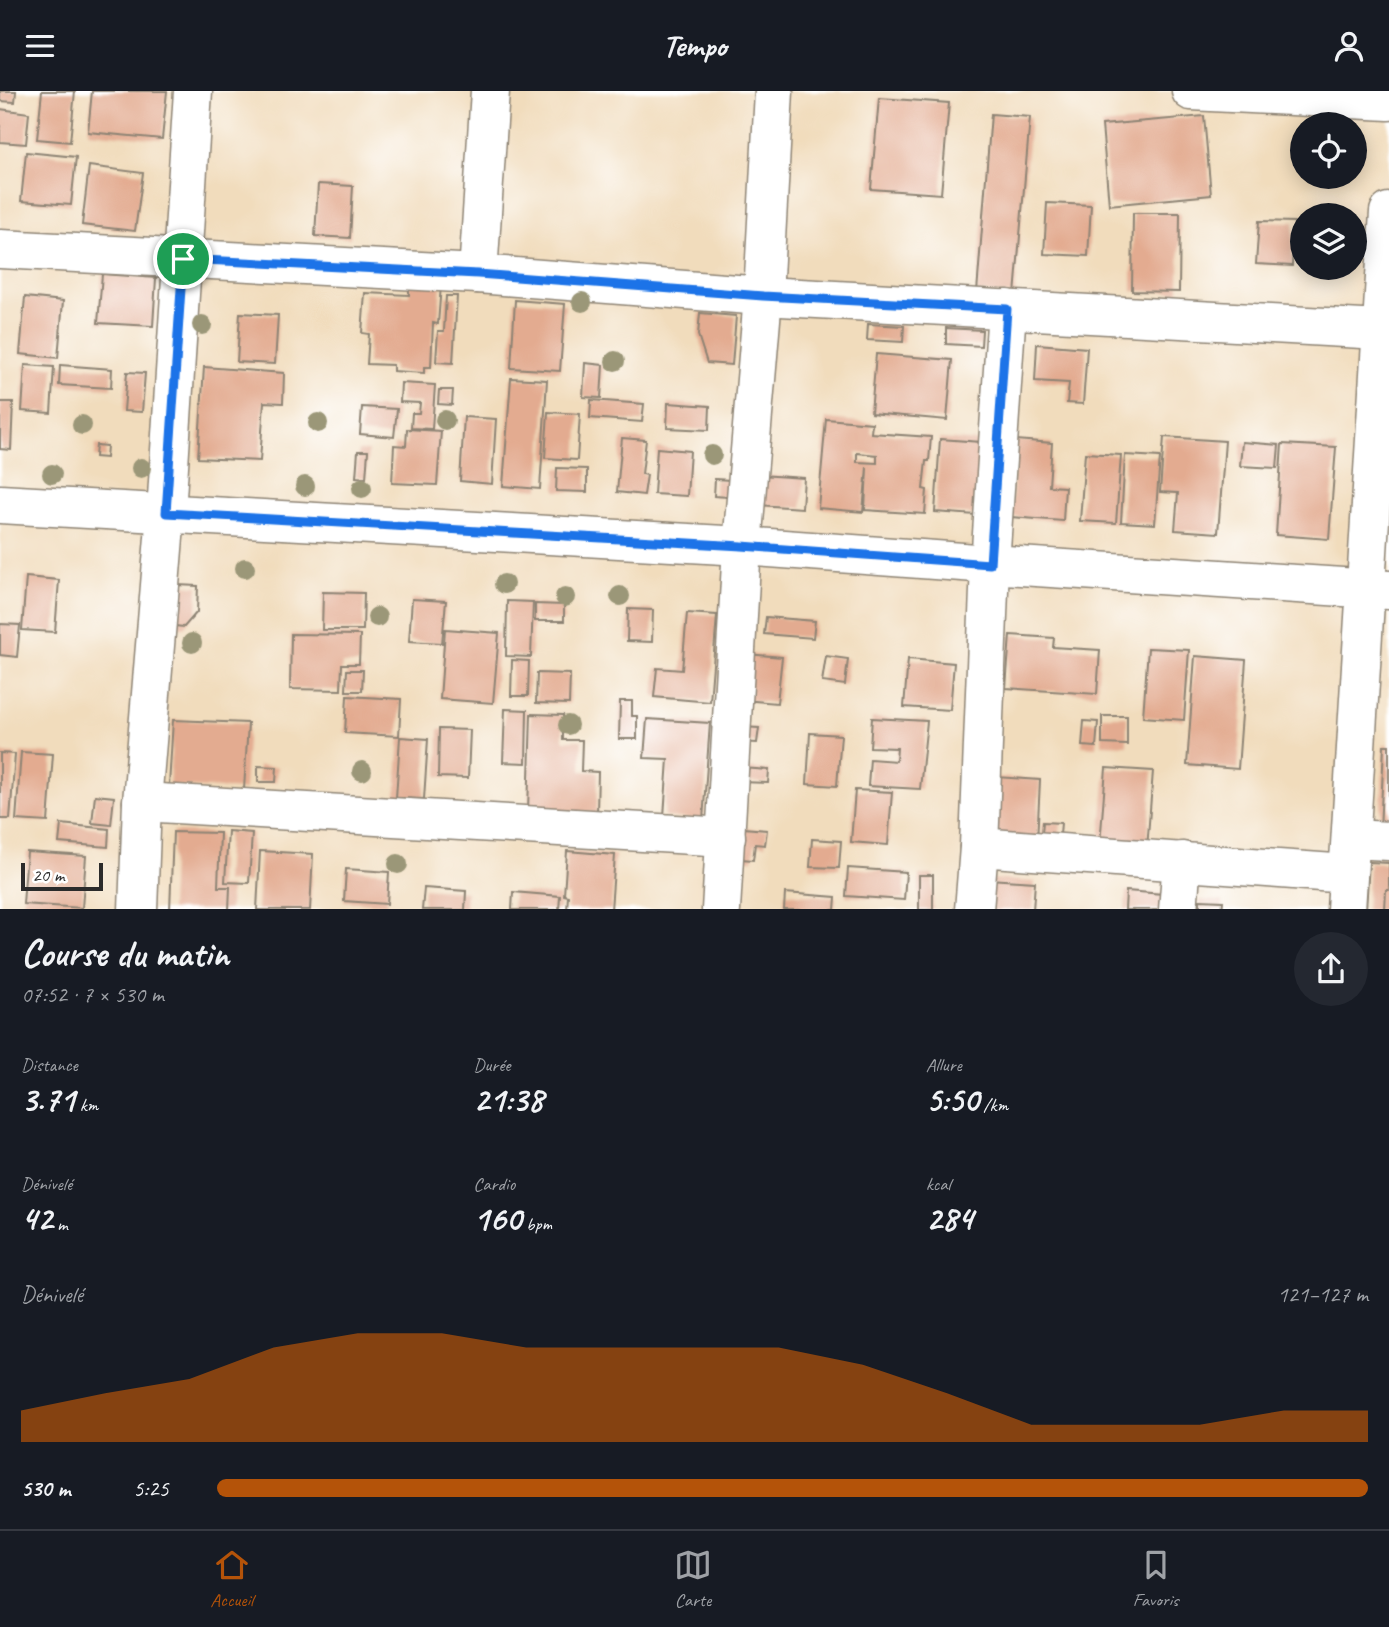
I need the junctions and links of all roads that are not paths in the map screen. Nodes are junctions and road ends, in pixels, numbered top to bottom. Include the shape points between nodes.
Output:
1 (193, 91) edge
2 (490, 91) edge
3 (774, 91) edge
4 (1191, 91) edge
5 (1389, 101) edge
6 (1389, 212) edge
7 (0, 249) edge
8 (183, 259) junction
9 (478, 274) junction
10 (763, 296) junction
11 (1007, 309) junction
12 (1381, 330) junction
13 (0, 504) edge
14 (166, 513) junction
15 (742, 546) junction
16 (990, 564) junction
17 (1377, 589) edge
18 (142, 802) junction
19 (726, 837) junction
20 (1389, 841) edge
21 (979, 847) junction
22 (1181, 862) junction
23 (1348, 874) edge
24 (138, 909) edge
25 (721, 909) edge
26 (974, 909) edge
27 (1178, 909) edge

1 - 8 street
2 - 9 street
3 - 10 street
4 - 5 street
6 - 12 street
7 - 8 street
8 - 9 street
8 - 14 street
9 - 10 street
10 - 11 street
10 - 15 street
11 - 12 street
11 - 16 street
12 - 17 street
13 - 14 street
14 - 15 street
14 - 18 street
15 - 16 street
15 - 19 street
16 - 17 street
16 - 21 street
17 - 23 street
18 - 19 street
18 - 24 street
19 - 25 street
20 - 23 street
21 - 22 street
21 - 26 street
22 - 23 street
22 - 27 street

